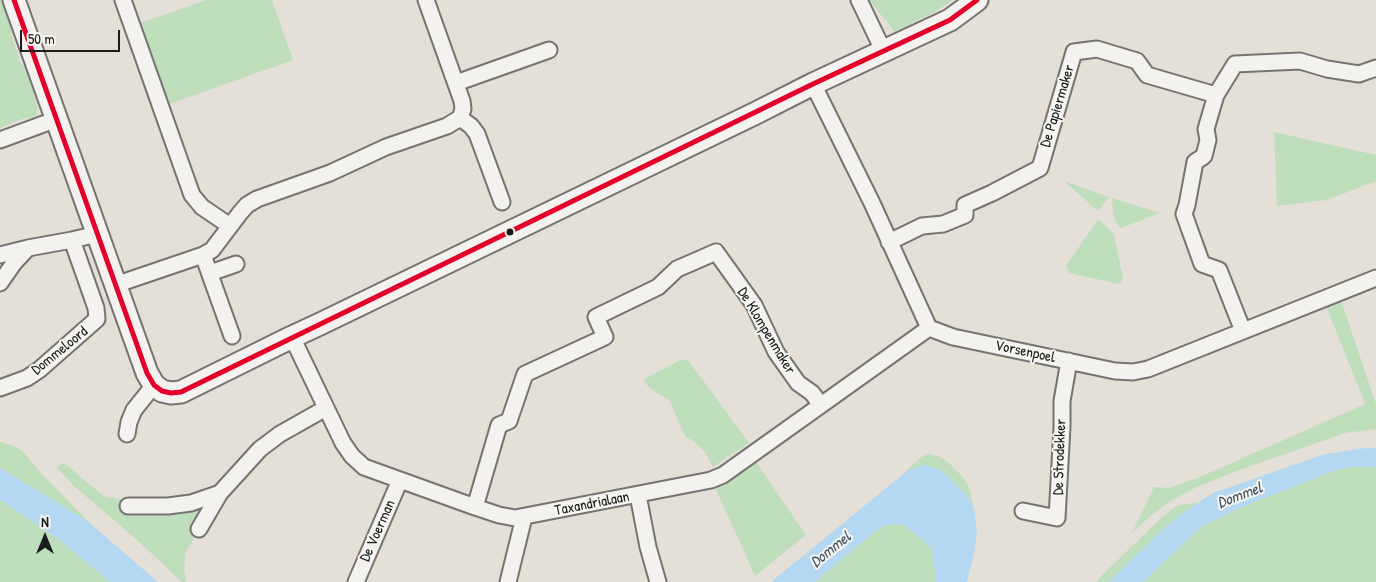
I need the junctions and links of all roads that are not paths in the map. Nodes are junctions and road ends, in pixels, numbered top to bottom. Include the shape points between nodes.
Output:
1 (14, 0) edge
2 (123, 0) edge
3 (426, 0) edge
4 (859, 0) edge
5 (978, 0) edge
6 (549, 50) dead end
7 (883, 50) junction
8 (1376, 68) edge
9 (456, 83) junction
10 (813, 84) junction
11 (1216, 94) junction
12 (460, 118) junction
13 (57, 119) junction
14 (0, 140) edge
15 (502, 202) dead end
16 (230, 226) junction
17 (97, 234) junction
18 (72, 240) junction
19 (889, 242) junction
20 (28, 248) junction
21 (0, 255) edge
22 (203, 255) junction
23 (236, 264) dead end
24 (210, 273) junction
25 (1376, 278) edge
26 (0, 283) edge
27 (115, 286) junction
28 (929, 328) junction
29 (1243, 331) junction
30 (232, 336) dead end
31 (292, 336) junction
32 (1069, 362) junction
33 (154, 385) junction
34 (0, 388) edge
35 (821, 405) junction
36 (326, 408) junction
37 (127, 434) dead end
38 (400, 480) junction
39 (220, 493) junction
40 (638, 495) junction
41 (128, 506) dead end
42 (475, 507) junction
43 (1023, 511) dead end
44 (524, 517) junction
45 (199, 529) dead end
46 (356, 582) edge
47 (508, 582) edge
48 (658, 582) edge

1 - 13 street
2 - 16 street via 192,195 202,207
3 - 9 street
4 - 7 street
5 - 7 street via 950,20
6 - 9 street
7 - 10 street
8 - 11 street via 1359,74 1300,61 1235,64
9 - 12 street via 463,109
10 - 19 street
10 - 31 street
11 - 19 street, De Papiermaker via 1147,75 1137,61 1097,49 1074,52 1040,168 965,205 965,215 943,224 922,226
11 - 29 street via 1206,129 1208,140 1204,156 1195,162 1184,214 1202,264 1218,270
12 - 15 street via 477,134
12 - 16 street via 447,126 386,147 330,174 257,199 247,205
13 - 14 street
13 - 17 street
16 - 22 street via 212,250
17 - 18 street
17 - 27 street
18 - 20 street
18 - 34 street, Dommeloord via 97,319 39,370
19 - 28 street
20 - 21 street
20 - 26 street
22 - 24 street
22 - 27 street
23 - 24 street
24 - 30 street
25 - 29 street, Vorsenpoel
27 - 33 street
28 - 32 street, Vorsenpoel via 953,337
28 - 35 street, Taxandrialaan
29 - 32 street, Vorsenpoel via 1133,372
31 - 33 street via 181,392 162,391
31 - 36 street, Taxandrialaan
32 - 43 street, De Strodekker via 1062,401 1057,518
33 - 37 street via 134,410
35 - 40 street, Taxandrialaan via 723,474 703,482
35 - 42 street, De Klompenmaker via 798,383 776,352 754,305 716,252 677,269 658,288 596,317 605,337 525,374 509,421 499,425
36 - 38 street, Taxandrialaan via 352,456 364,467
36 - 39 street via 295,424 260,449
38 - 42 street, Taxandrialaan
38 - 46 street, De Voerman
39 - 41 street via 191,503
39 - 45 street
40 - 44 street, Taxandrialaan
40 - 48 street
42 - 44 street, Taxandrialaan via 499,515
44 - 47 street

